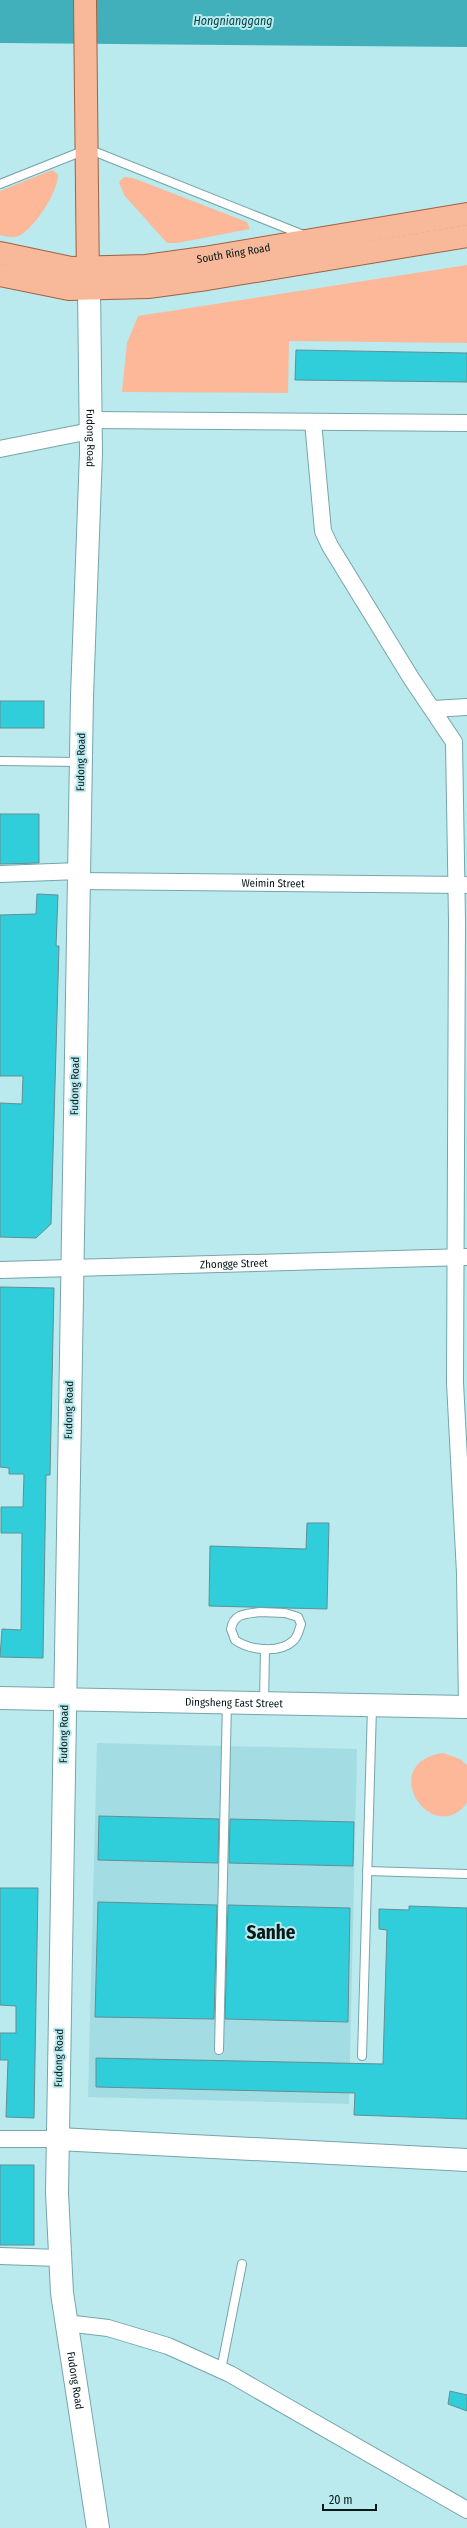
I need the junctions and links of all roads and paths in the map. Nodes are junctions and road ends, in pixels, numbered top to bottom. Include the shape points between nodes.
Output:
1 (85, 0) edge
2 (88, 149) junction
3 (0, 184) edge
4 (467, 214) edge
5 (467, 236) edge
6 (316, 240) junction
7 (0, 253) edge
8 (0, 275) edge
9 (88, 279) junction
10 (313, 422) junction
11 (467, 423) edge
12 (90, 426) junction
13 (0, 449) edge
14 (467, 707) edge
15 (433, 709) junction
16 (0, 761) edge
17 (81, 762) junction
18 (0, 874) edge
19 (79, 876) junction
20 (462, 885) edge
21 (461, 1257) edge
22 (72, 1268) junction
23 (0, 1270) edge
24 (265, 1648) junction
25 (0, 1698) edge
26 (64, 1700) junction
27 (227, 1703) junction
28 (264, 1704) junction
29 (372, 1706) junction
30 (467, 1707) edge
31 (367, 1871) junction
32 (467, 1874) edge
33 (219, 2050) dead end
34 (362, 2056) dead end
35 (0, 2139) edge
36 (58, 2139) junction
37 (467, 2160) edge
38 (0, 2256) edge
39 (59, 2258) junction
40 (242, 2264) dead end
41 (66, 2323) junction
42 (222, 2370) junction
43 (467, 2510) edge
44 (98, 2528) edge

1 - 2 main road
2 - 3 lane
2 - 6 lane
2 - 9 main road
4 - 6 main road, South Ring Road
5 - 9 main road, South Ring Road via 207,280 148,287
6 - 9 main road, South Ring Road via 153,265
7 - 9 main road, South Ring Road via 71,268
8 - 9 main road, South Ring Road via 63,288
9 - 12 street, Fudong Road
10 - 11 street
10 - 12 street
10 - 15 street via 324,531 330,546 411,678
12 - 13 street
12 - 17 street, Fudong Road
14 - 15 street
15 - 20 street via 454,742
16 - 17 lane
17 - 19 street, Fudong Road
18 - 19 street, Weimin Street
19 - 20 street, Weimin Street
19 - 22 street, Fudong Road
20 - 21 street
21 - 22 street, Zhongge Street
21 - 30 street via 455,1383 465,1573
22 - 23 street, Zhongge Street
22 - 26 street, Fudong Road
24 - 24 lane via 246,1646 235,1640 231,1629 236,1618 241,1614 260,1612 298,1617 301,1624 293,1641 277,1648
24 - 28 lane
25 - 26 street, Dingsheng East Street
26 - 27 street, Dingsheng East Street
26 - 36 street, Fudong Road
27 - 28 street, Dingsheng East Street
27 - 33 lane
28 - 29 street, Dingsheng East Street
29 - 30 street, Dingsheng East Street
29 - 31 lane
31 - 32 lane
31 - 34 lane
35 - 36 street
36 - 37 street
36 - 39 street, Fudong Road
38 - 39 street
39 - 41 street, Fudong Road
40 - 42 lane
41 - 42 street via 108,2328 168,2346
41 - 44 street, Fudong Road
42 - 43 street

